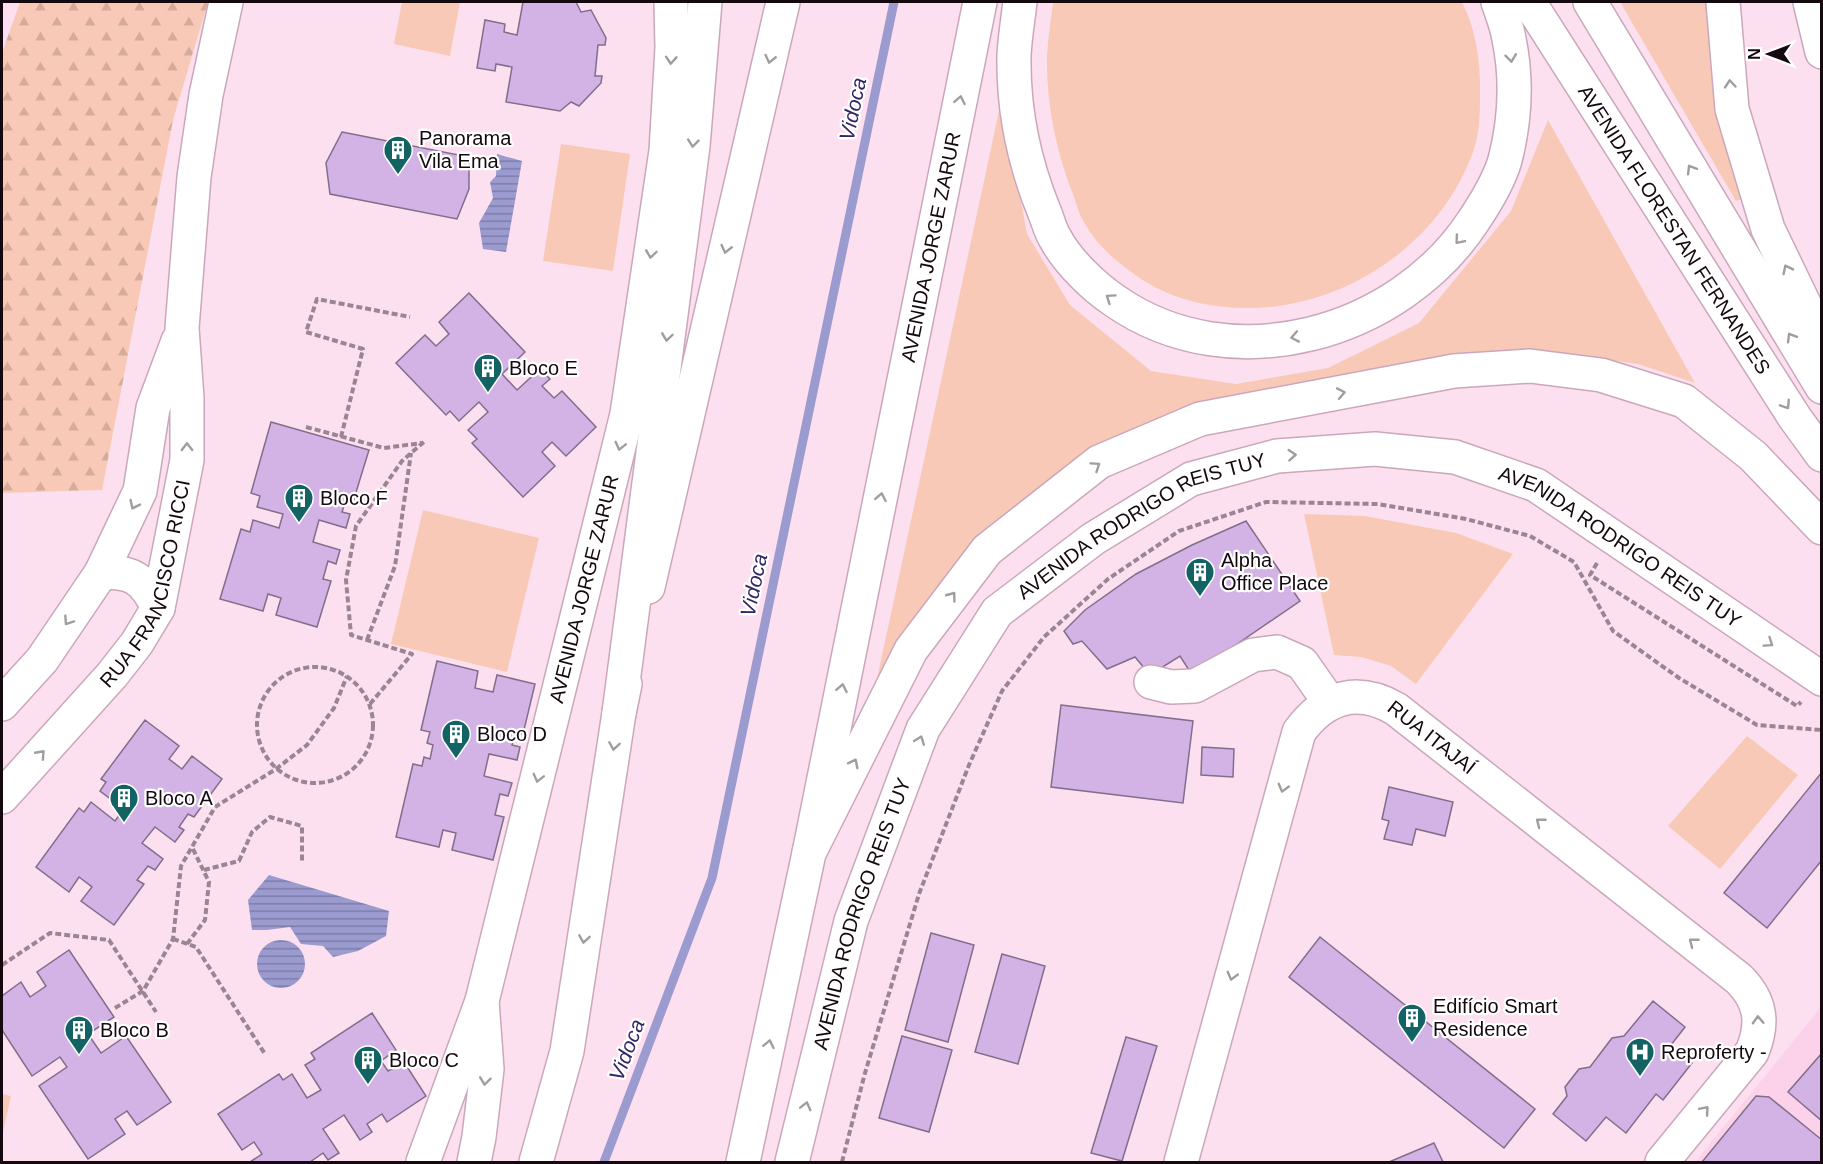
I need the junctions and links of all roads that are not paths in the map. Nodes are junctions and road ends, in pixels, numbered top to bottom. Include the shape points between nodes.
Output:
1 (226, 2) edge
2 (671, 2) edge
3 (705, 2) edge
4 (783, 2) edge
5 (980, 2) edge
6 (1020, 2) edge
7 (1498, 2) edge
8 (1529, 2) edge
9 (1590, 2) edge
10 (1723, 2) edge
11 (1810, 2) edge
12 (1821, 51) edge
13 (182, 328) junction
14 (1821, 341) edge
15 (1821, 387) edge
16 (1821, 455) edge
17 (1821, 528) edge
18 (101, 573) junction
19 (158, 608) junction
20 (1150, 682) dead end
21 (1813, 689) edge
22 (1330, 703) junction
23 (2, 704) edge
24 (619, 713) junction
25 (2, 797) edge
26 (809, 853) junction
27 (482, 1001) junction
28 (1660, 1160) edge
29 (423, 1162) edge
30 (474, 1162) edge
31 (536, 1162) edge
32 (743, 1162) edge
33 (792, 1162) edge
34 (1181, 1162) edge

1 - 13 main road, RUA FRANCISCO RICCI via 194,177
2 -> 27 main road, AVENIDA JORGE ZARUR via 666,151 627,414
3 -> 24 main road via 693,146
4 -> 24 main road
26 -> 5 main road, AVENIDA JORGE ZARUR
7 -> 6 main road via 1512,59 1512,121 1504,161 1486,201 1462,237 1399,296 1360,318 1320,332 1234,342 1164,328 1131,313 1076,267 1055,239 1032,180 1018,118 1014,55
8 -> 16 main road, AVENIDA FLORESTAN FERNANDES
15 -> 9 main road, AVENIDA FLORESTAN FERNANDES
14 -> 10 main road via 1768,229 1732,109
11 - 12 main road
13 -> 18 main road, RUA FRANCISCO RICCI via 153,408 140,491
19 -> 13 main road, RUA FRANCISCO RICCI via 187,460
26 -> 17 main road via 911,650 987,550 1099,462 1200,419 1454,371 1530,366 1601,375 1684,400 1753,456
18 - 19 main road via 127,573 141,582
18 -> 23 main road, RUA FRANCISCO RICCI via 42,660
25 -> 19 main road, RUA FRANCISCO RICCI via 112,675
20 - 22 main road via 1172,687 1196,686 1253,655 1277,652 1302,663
33 -> 21 main road, AVENIDA RODRIGO REIS TUY via 851,921 924,729 997,612 1093,538 1191,479 1277,456 1375,449 1455,457 1536,485
28 -> 22 main road, RUA ITAJAÍ via 1752,1052 1759,1013 1749,989 1396,709 1357,696
22 -> 34 main road, RUA ITAJAÍ via 1307,720 1299,732
24 -> 31 main road via 567,1052
32 -> 26 main road, AVENIDA JORGE ZARUR
27 - 29 main road, AVENIDA JORGE ZARUR
27 -> 30 main road via 487,1069

